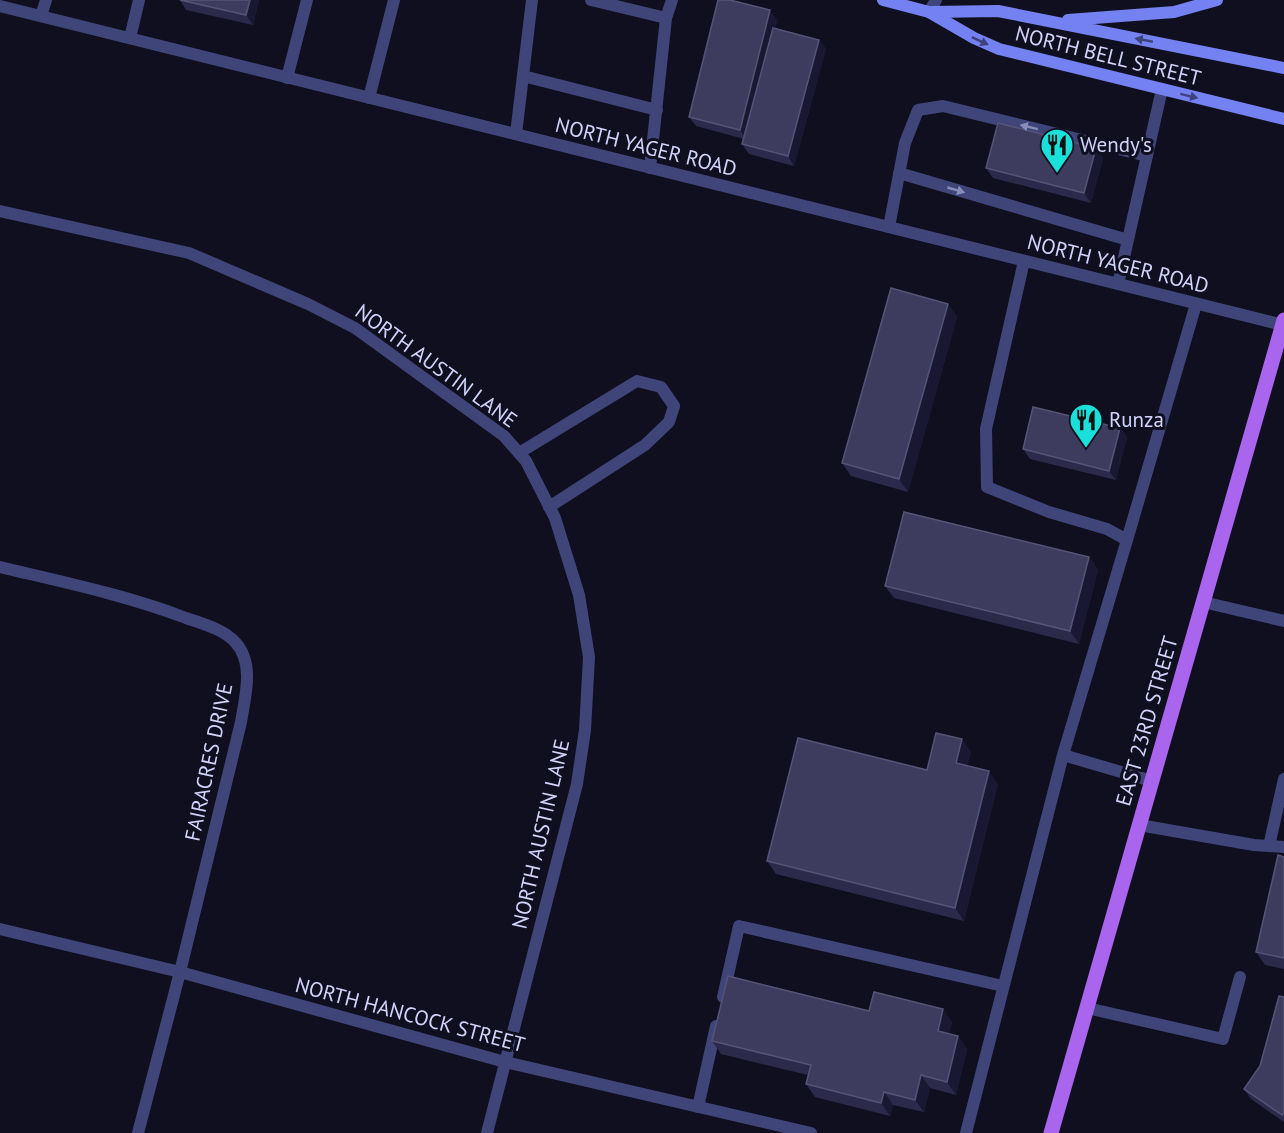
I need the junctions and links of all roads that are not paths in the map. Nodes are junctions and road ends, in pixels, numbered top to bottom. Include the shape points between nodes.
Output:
1 (46, 0) edge
2 (139, 0) edge
3 (307, 0) edge
4 (394, 0) edge
5 (532, 0) edge
6 (591, 0) edge
7 (672, 0) edge
8 (883, 0) edge
9 (936, 0) edge
10 (1217, 0) edge
11 (0, 6) edge
12 (929, 12) junction
13 (41, 16) junction
14 (666, 18) junction
15 (1050, 21) junction
16 (129, 38) junction
17 (1284, 68) edge
18 (523, 76) junction
19 (287, 78) junction
20 (1162, 89) junction
21 (369, 98) junction
22 (657, 110) junction
23 (1284, 120) edge
24 (516, 134) junction
25 (1147, 156) junction
26 (650, 168) junction
27 (899, 173) junction
28 (0, 211) edge
29 (889, 227) junction
30 (1128, 240) junction
31 (1024, 261) junction
32 (1118, 284) junction
33 (1196, 304) junction
34 (1283, 323) edge
35 (519, 453) junction
36 (549, 507) junction
37 (1127, 540) junction
38 (0, 567) edge
39 (1203, 602) junction
40 (1284, 621) edge
41 (1064, 755) junction
42 (1284, 779) edge
43 (1152, 781) junction
44 (1139, 825) junction
45 (1269, 846) junction
46 (1284, 847) edge
47 (0, 929) edge
48 (180, 972) junction
49 (1240, 977) dead end
50 (1004, 986) junction
51 (1087, 1008) junction
52 (505, 1062) junction
53 (698, 1107) junction
54 (138, 1133) edge
55 (486, 1133) edge
56 (811, 1133) edge
57 (966, 1133) edge
58 (1052, 1133) edge

1 - 13 street
2 - 16 street
3 - 19 street
4 - 21 street
5 - 18 street
6 - 14 street
7 - 14 street
8 - 12 main road, NORTH BELL STREET
9 - 12 street
10 - 15 main road via 1174,12
11 - 13 street, NORTH YAGER ROAD
12 - 15 main road, NORTH BELL STREET via 998,11
12 -> 20 main road, NORTH BELL STREET via 999,49
13 - 16 street, NORTH YAGER ROAD
14 - 22 street
17 -> 15 main road, NORTH BELL STREET
16 - 19 street, NORTH YAGER ROAD
18 - 22 street
18 - 24 street
19 - 21 street, NORTH YAGER ROAD
20 -> 23 main road, NORTH BELL STREET
20 - 25 street
21 - 24 street, NORTH YAGER ROAD
22 - 26 street
24 - 26 street, NORTH YAGER ROAD
25 -> 27 street via 943,106 918,110
25 - 30 street
26 - 29 street, NORTH YAGER ROAD
27 - 29 street
27 -> 30 street
28 - 35 street, NORTH AUSTIN LANE via 189,254 308,304 355,328 441,388 504,436
29 - 31 street, NORTH YAGER ROAD
30 - 32 street
31 - 32 street, NORTH YAGER ROAD
31 - 37 street via 986,429 987,487 1049,512 1107,529
32 - 33 street, NORTH YAGER ROAD
33 - 34 street, NORTH YAGER ROAD
33 - 37 street
34 - 39 main road, EAST 23RD STREET
35 - 36 street, NORTH AUSTIN LANE
35 - 36 street via 638,381 661,387 674,406 669,422 645,445
36 - 52 street, NORTH AUSTIN LANE via 579,595 589,657 585,730 577,784
37 - 41 street
38 - 48 street, FAIRACRES DRIVE via 136,599 217,629 236,643 246,663 248,681 240,722
39 - 40 street
39 - 43 main road, EAST 23RD STREET
41 - 43 street
41 - 50 street
42 - 45 street
43 - 44 main road, EAST 23RD STREET
44 - 45 street
44 - 51 main road, EAST 23RD STREET
45 - 46 street
47 - 48 street, NORTH HANCOCK STREET
48 - 52 street, NORTH HANCOCK STREET
48 - 54 street, FAIRACRES DRIVE
49 - 51 street via 1223,1039
50 - 53 street via 740,926
50 - 57 street
51 - 58 main road, EAST 23RD STREET
52 - 53 street, NORTH HANCOCK STREET
52 - 55 street, NORTH AUSTIN LANE
53 - 56 street, NORTH HANCOCK STREET

